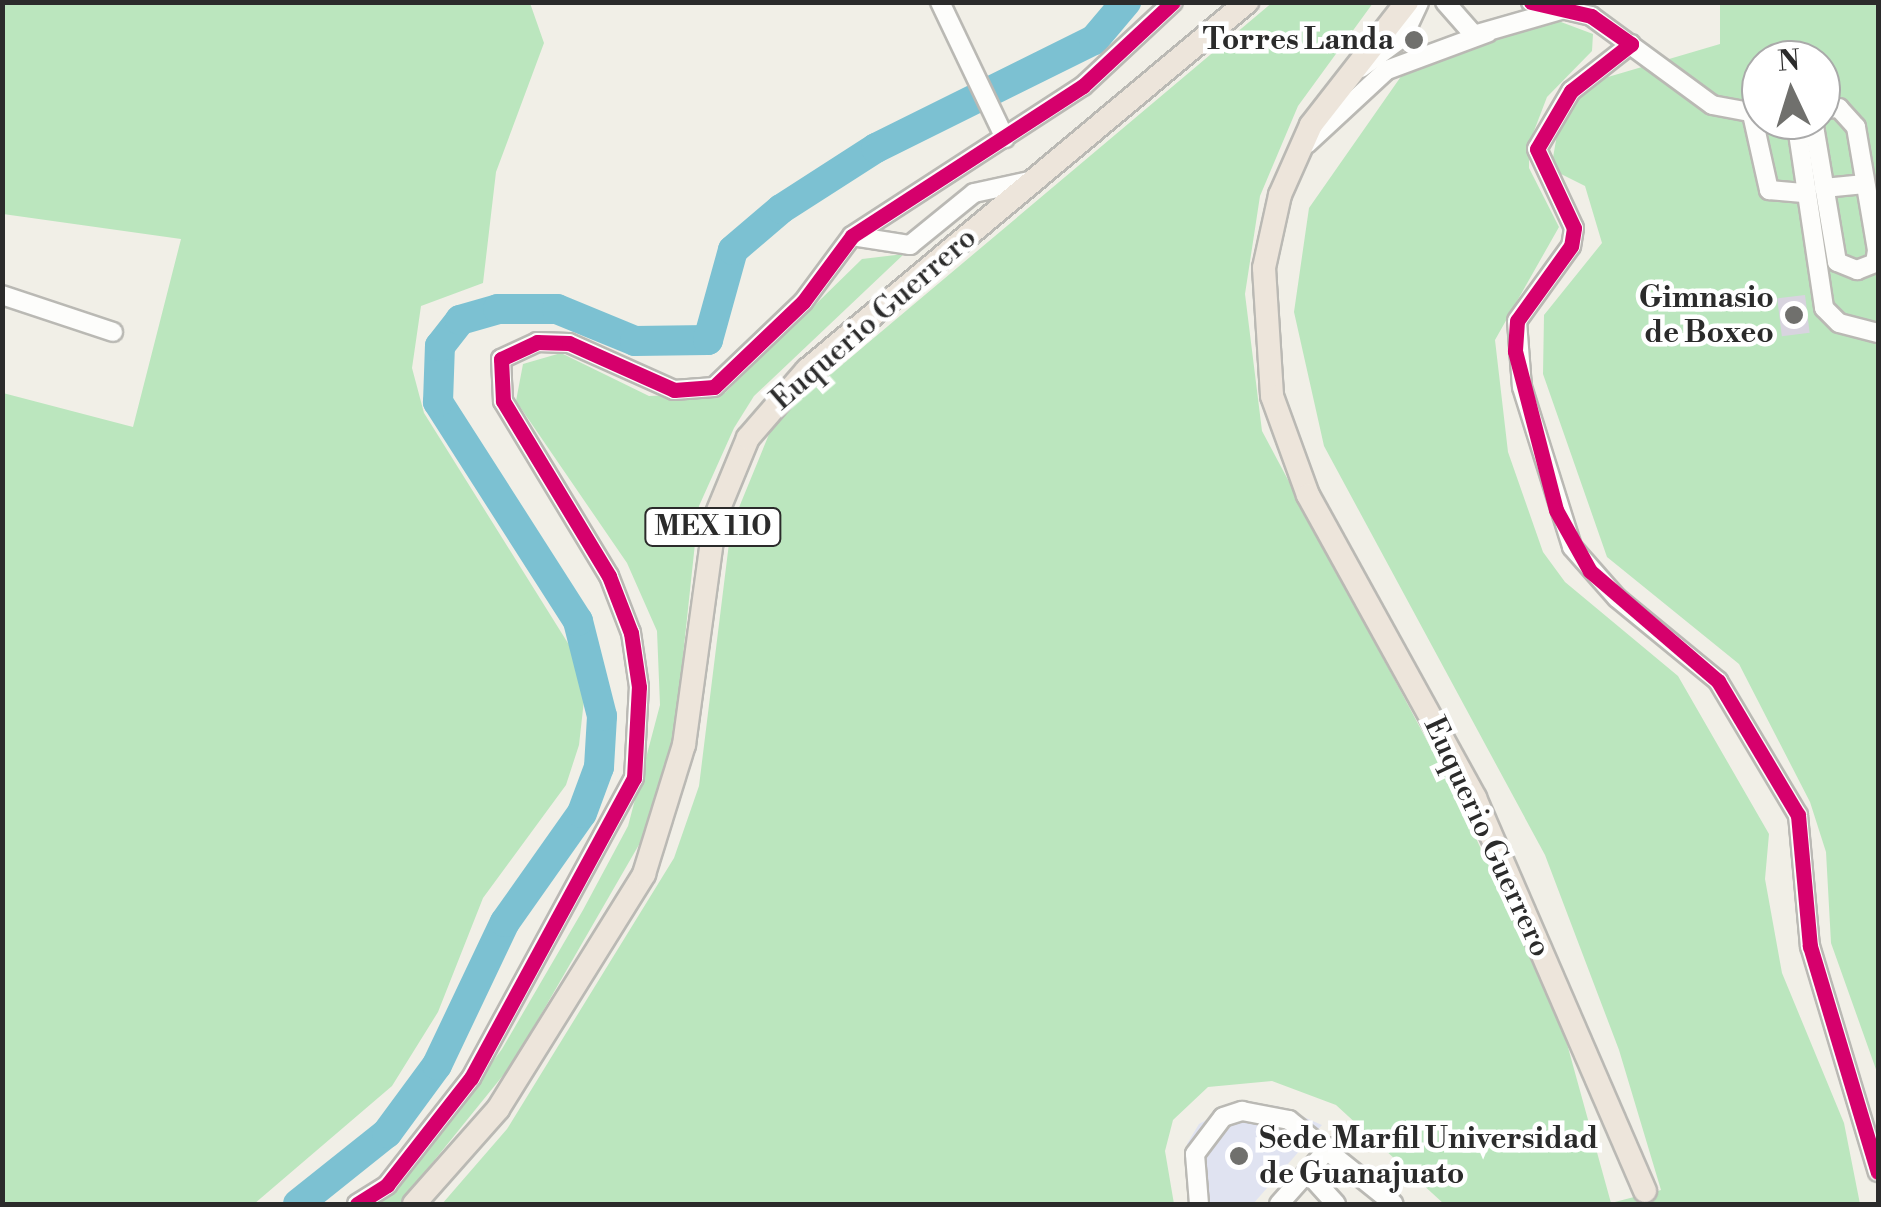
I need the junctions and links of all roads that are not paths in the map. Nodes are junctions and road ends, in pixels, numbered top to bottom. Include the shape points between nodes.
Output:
1 (940, 2) edge
2 (1173, 2) edge
3 (1247, 2) edge
4 (1407, 2) edge
5 (1420, 2) edge
6 (1445, 2) edge
7 (1531, 2) edge
8 (1561, 10) junction
9 (1488, 33) junction
10 (1631, 44) junction
11 (1347, 73) junction
12 (1741, 111) edge
13 (1841, 113) edge
14 (1005, 138) junction
15 (1761, 140) edge
16 (1801, 140) edge
17 (1813, 140) edge
18 (1296, 155) junction
19 (1034, 180) junction
20 (1865, 184) junction
21 (1815, 191) junction
22 (852, 236) junction
23 (2, 295) edge
24 (113, 332) dead end
25 (1878, 333) edge
26 (1330, 1147) junction
27 (1307, 1172) junction
28 (1878, 1172) edge
29 (1645, 1191) dead end
30 (356, 1204) edge
31 (414, 1204) edge
32 (1198, 1204) edge
33 (1279, 1204) edge
34 (1336, 1204) edge
35 (1394, 1204) edge

1 - 14 street
2 - 14 street via 1084,86
3 - 19 main road, Euquerio Guerrero / MEX 110
4 - 11 main road, Euquerio Guerrero
5 - 11 street via 1420,16 1378,63
6 - 9 street via 1467,31
7 - 8 street
8 - 9 street
8 - 10 street via 1591,16
9 - 18 street via 1387,70
10 - 12 street via 1712,105
10 - 28 street via 1572,91 1537,149 1574,228 1571,246 1517,322 1522,387 1572,547 1617,598 1718,681 1798,815 1810,946
11 - 18 main road, Euquerio Guerrero
13 - 20 street via 1849,114
14 - 22 street
15 - 21 street via 1768,190
16 - 21 street
17 - 21 street
18 - 29 main road, Euquerio Guerrero via 1264,268 1266,354 1285,440 1475,798
19 - 22 street via 974,193 910,245
19 - 31 main road, Euquerio Guerrero / MEX 110 via 807,370 748,438 714,518 684,745 644,874 498,1109
20 - 21 street
20 - 21 street via 1877,258 1857,270 1837,262
21 - 25 street via 1824,308 1839,323
22 - 30 street via 803,302 714,387 674,390 555,341 496,369 503,401 609,576 631,633 640,687 634,778 471,1078 386,1185
23 - 24 street
26 - 27 street
26 - 32 street via 1268,1112 1223,1117 1194,1154
26 - 35 street
27 - 33 street
27 - 34 street

